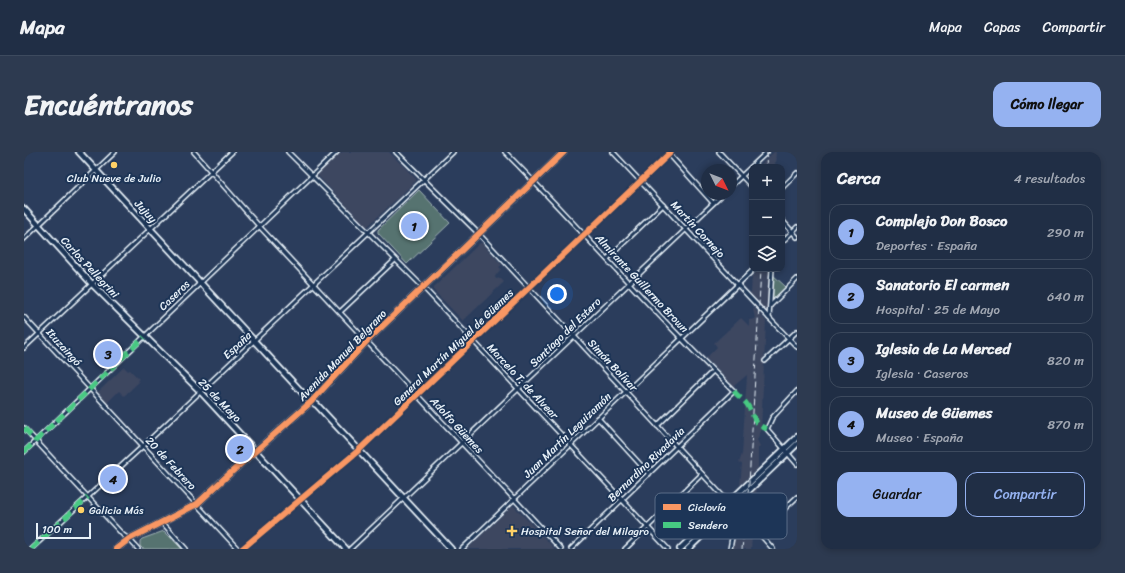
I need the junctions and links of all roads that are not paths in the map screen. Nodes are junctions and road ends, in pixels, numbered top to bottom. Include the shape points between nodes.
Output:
1 (79, 152) edge
2 (115, 152) edge
3 (194, 152) edge
4 (232, 152) edge
5 (288, 152) edge
6 (337, 152) edge
7 (396, 152) edge
8 (454, 152) edge
9 (505, 152) edge
10 (564, 152) edge
11 (613, 152) edge
12 (721, 152) edge
13 (766, 152) edge
14 (670, 153) edge
15 (96, 171) junction
16 (212, 172) junction
17 (797, 173) edge
18 (313, 175) junction
19 (742, 176) junction
20 (424, 180) junction
21 (640, 181) junction
22 (737, 181) edge
23 (535, 182) junction
24 (749, 184) edge
25 (785, 185) edge
26 (716, 200) edge
27 (713, 203) junction
28 (663, 205) junction
29 (24, 209) edge
30 (785, 224) edge
31 (39, 225) junction
32 (259, 226) junction
33 (797, 227) edge
34 (151, 229) junction
35 (686, 229) junction
36 (792, 232) junction
37 (369, 233) junction
38 (479, 234) junction
39 (584, 235) junction
40 (797, 237) edge
41 (24, 239) edge
42 (785, 239) edge
43 (608, 259) junction
44 (395, 260) junction
45 (751, 272) edge
46 (772, 272) edge
47 (797, 279) edge
48 (200, 283) junction
49 (629, 283) junction
50 (92, 284) junction
51 (314, 284) junction
52 (737, 284) junction
53 (529, 287) junction
54 (424, 288) junction
55 (770, 306) junction
56 (340, 312) junction
57 (24, 317) edge
58 (769, 318) junction
59 (797, 331) edge
60 (40, 334) junction
61 (144, 337) junction
62 (574, 337) junction
63 (681, 338) junction
64 (789, 339) junction
65 (254, 341) junction
66 (367, 341) junction
67 (473, 341) junction
68 (797, 347) edge
69 (24, 348) edge
70 (765, 361) dead end
71 (713, 372) junction
72 (90, 389) junction
73 (518, 389) junction
74 (200, 391) junction
75 (734, 391) joint
76 (797, 391) edge
77 (625, 392) junction
78 (417, 395) junction
79 (311, 402) junction
80 (598, 418) junction
81 (657, 426) junction
82 (24, 428) edge
83 (797, 437) edge
84 (36, 441) junction
85 (462, 443) junction
86 (797, 444) edge
87 (570, 445) junction
88 (142, 446) junction
89 (677, 447) junction
90 (255, 450) junction
91 (359, 450) junction
92 (786, 451) junction
93 (24, 452) edge
94 (797, 464) edge
95 (649, 474) junction
96 (702, 474) junction
97 (754, 482) junction
98 (682, 493) edge
99 (720, 493) edge
100 (740, 493) edge
101 (744, 493) edge
102 (88, 497) junction
103 (404, 497) junction
104 (797, 497) edge
105 (514, 499) junction
106 (300, 500) junction
107 (622, 501) junction
108 (197, 504) junction
109 (787, 506) edge
110 (655, 519) edge
111 (162, 522) junction
112 (647, 527) junction
113 (655, 535) edge
114 (129, 539) junction
115 (658, 539) edge
116 (690, 539) edge
117 (698, 539) edge
118 (732, 539) edge
119 (764, 539) edge
120 (31, 549) edge
121 (116, 549) edge
122 (138, 549) edge
123 (186, 549) edge
124 (238, 549) edge
125 (242, 549) edge
126 (346, 549) edge
127 (350, 549) edge
128 (451, 549) edge
129 (462, 549) edge
130 (561, 549) edge
131 (571, 549) edge
132 (625, 549) edge
133 (668, 549) edge
134 (680, 549) edge
135 (688, 549) edge
136 (730, 549) edge
137 (773, 549) edge

1 - 15 main road, Jujuy
2 - 15 street
3 - 16 street, Adolfo Güemes
4 - 16 street
5 - 18 street, Marcelo T. de Alvear
6 - 18 street, Caseros
7 - 20 street, Simón Bolívar
8 - 20 street, España
9 - 23 street, Almirante Guillermo Brown
10 - 23 main road, Avenida Manuel Belgrano
11 - 21 street, Martín Cornejo
12 - 19 street
13 - 19 street
14 - 21 street, General Martín Miguel de Güemes
14 - 27 street
15 - 31 street
15 - 34 main road, Jujuy
16 - 32 street, Adolfo Güemes
16 - 34 street
17 - 25 street
18 - 32 street, Caseros
18 - 37 street, Marcelo T. de Alvear
19 - 22 street
19 - 24 street
20 - 37 street, España
20 - 38 street, Simón Bolívar
21 - 28 street, Martín Cornejo
21 - 39 street, General Martín Miguel de Güemes
23 - 38 main road, Avenida Manuel Belgrano
23 - 39 street, Almirante Guillermo Brown
26 - 27 street, Santiago del Estero
27 - 35 street, Santiago del Estero
28 - 35 street, Martín Cornejo
28 - 43 street
29 - 31 main road, Carlos Pellegrini
30 - 36 street
31 - 41 street
31 - 50 main road, Carlos Pellegrini
32 - 48 street, Caseros
32 - 51 street, Adolfo Güemes
33 - 36 street
34 - 48 main road, Jujuy
34 - 50 street
35 - 49 street, Santiago del Estero
35 - 52 street, Martín Cornejo
36 - 40 street
36 - 42 street
37 - 44 street, Marcelo T. de Alvear
37 - 51 street, España
38 - 53 street, Simón Bolívar
38 - 54 main road, Avenida Manuel Belgrano
39 - 43 street, Almirante Guillermo Brown
39 - 53 street, General Martín Miguel de Güemes
43 - 49 street, Almirante Guillermo Brown
44 - 54 street, Marcelo T. de Alvear
44 - 56 street
45 - 52 street, Juan Martín Leguizamón
46 - 55 street
47 - 55 street
48 - 61 street, Caseros
48 - 65 main road, Jujuy
49 - 62 street, Santiago del Estero
49 - 63 street, Almirante Guillermo Brown
50 - 60 street
50 - 61 main road, Carlos Pellegrini
51 - 56 street, Adolfo Güemes
51 - 65 street, España
52 - 58 street, Martín Cornejo
52 - 63 street, Juan Martín Leguizamón
53 - 62 street, Simón Bolívar
53 - 67 street, General Martín Miguel de Güemes
54 - 66 main road, Avenida Manuel Belgrano
54 - 67 street, Marcelo T. de Alvear
55 - 58 street
56 - 66 street, Adolfo Güemes
57 - 60 street, Ituzaingó
58 - 64 street, Martín Cornejo
59 - 64 street
60 - 69 street
60 - 72 street, Ituzaingó
61 - 72 street, Caseros
61 - 74 main road, 25 de Mayo
62 - 73 street, Santiago del Estero
62 - 77 street, Simón Bolívar
63 - 71 street, Almirante Guillermo Brown
63 - 77 street, Juan Martín Leguizamón
64 - 68 street, Martín Cornejo
64 - 70 street
65 - 74 street, España
65 - 79 main road, Jujuy
66 - 78 street, Adolfo Güemes
66 - 79 main road, Avenida Manuel Belgrano
67 - 73 street, Marcelo T. de Alvear
67 - 78 street, General Martín Miguel de Güemes
71 - 75 street, Almirante Guillermo Brown
71 - 81 street
72 - 84 street, Caseros
72 - 88 street, 20 de Febrero
73 - 85 street, Santiago del Estero
73 - 87 street, Marcelo T. de Alvear
74 - 88 street, España
74 - 90 main road, 25 de Mayo
75 - 89 street, Bernardino Rivadavia
76 - 92 street via 772,418 767,429
77 - 80 street, Juan Martín Leguizamón
77 - 81 street, Simón Bolívar
78 - 85 street, Adolfo Güemes
78 - 91 street, General Martín Miguel de Güemes
79 - 90 main road, Avenida Manuel Belgrano
79 - 91 main road, Jujuy via 317,405
80 - 87 street, Juan Martín Leguizamón
80 - 95 street
81 - 89 street, Simón Bolívar
82 - 84 street
83 - 92 main road
84 - 93 street, Caseros
84 - 102 street
85 - 103 street, Santiago del Estero
85 - 105 street, Adolfo Güemes
86 - 92 main road
87 - 105 street, Juan Martín Leguizamón
87 - 107 street, Marcelo T. de Alvear
88 - 102 street, España
88 - 108 street, 20 de Febrero
89 - 95 street, Bernardino Rivadavia
89 - 96 street, Simón Bolívar
90 - 106 main road, 25 de Mayo
90 - 108 main road, Avenida Manuel Belgrano
91 - 103 main road, Jujuy
91 - 106 street, General Martín Miguel de Güemes
92 - 94 street
92 - 97 main road
95 - 107 street, Bernardino Rivadavia
96 - 98 street
96 - 99 street, Simón Bolívar
97 - 100 main road
97 - 101 main road
102 - 114 street via 123,536
102 - 120 street, España
103 - 127 street, Santiago del Estero
103 - 128 main road, Jujuy
104 - 109 street
105 - 129 street, Juan Martín Leguizamón
105 - 130 street, Adolfo Güemes
106 - 125 street, General Martín Miguel de Güemes
106 - 126 main road, 25 de Mayo
107 - 112 street, Marcelo T. de Alvear
107 - 131 street, Bernardino Rivadavia
108 - 111 main road, Avenida Manuel Belgrano
108 - 124 street, 20 de Febrero
110 - 112 street
111 - 114 main road, Avenida Manuel Belgrano
111 - 123 street
112 - 113 street, Marcelo T. de Alvear
112 - 132 street
114 - 121 main road, Avenida Manuel Belgrano
114 - 122 street
115 - 133 street, Marcelo T. de Alvear
116 - 134 main road
117 - 135 main road
118 - 136 street
119 - 137 street

